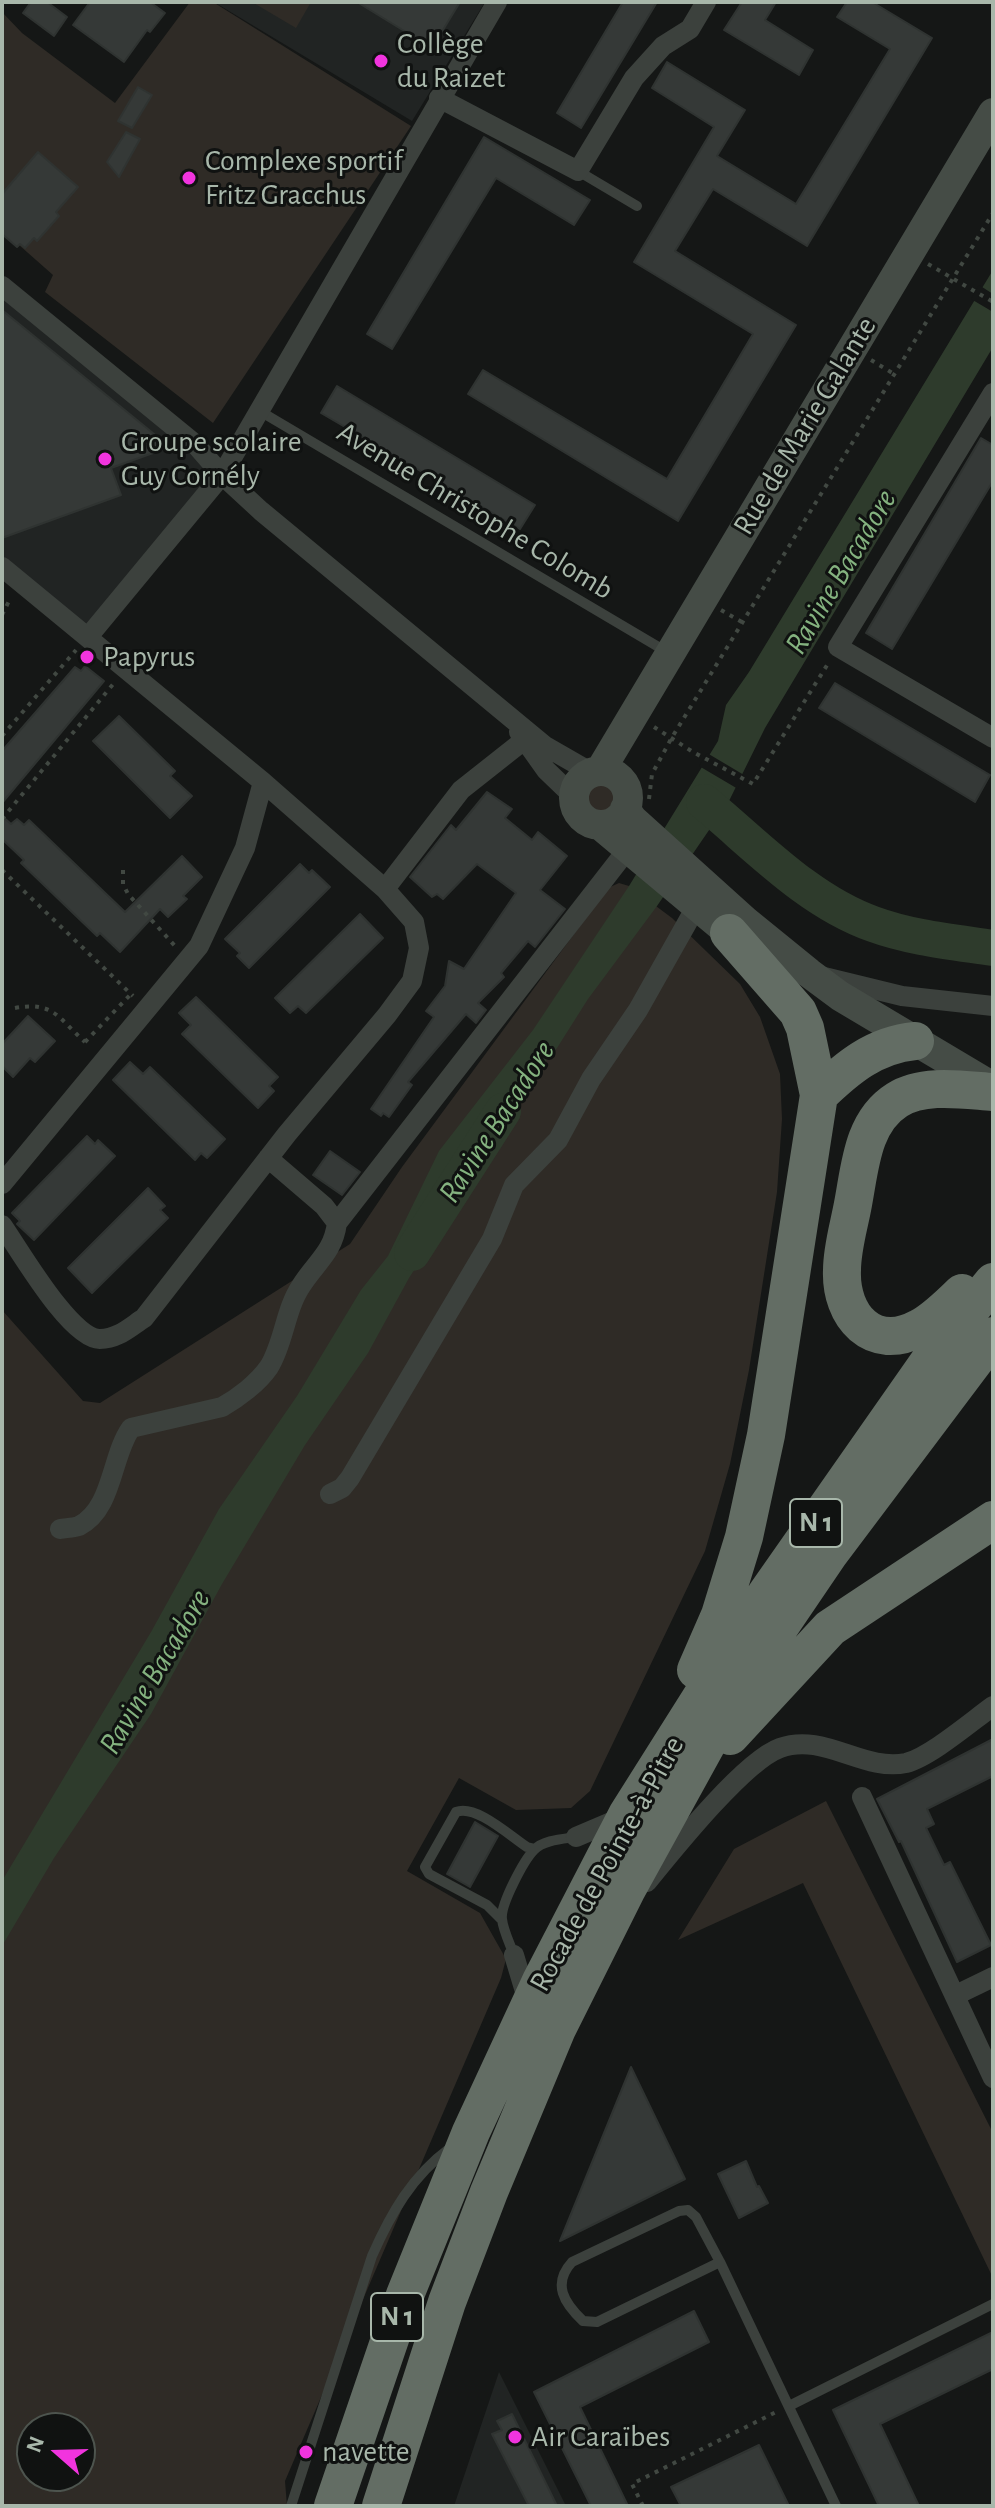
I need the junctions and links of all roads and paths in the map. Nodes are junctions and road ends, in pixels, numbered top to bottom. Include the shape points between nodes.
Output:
1 (497, 2) edge
2 (706, 2) edge
3 (439, 98) junction
4 (993, 113) edge
5 (578, 171) junction
6 (637, 206) dead end
7 (993, 213) edge
8 (909, 253) junction
9 (953, 278) junction
10 (2, 286) edge
11 (993, 302) edge
12 (993, 393) edge
13 (258, 410) junction
14 (222, 475) junction
15 (2, 567) edge
16 (88, 637) junction
17 (838, 647) junction
18 (669, 653) junction
19 (126, 669) junction
20 (514, 721) junction
21 (2, 736) edge
22 (993, 738) edge
23 (671, 739) junction
24 (523, 741) junction
25 (263, 782) junction
26 (614, 808) junction
27 (2, 819) edge
28 (2, 870) edge
29 (123, 870) dead end
30 (385, 889) junction
31 (690, 892) junction
32 (729, 933) junction
33 (188, 959) junction
34 (809, 973) junction
35 (993, 1006) edge
36 (15, 1008) dead end
37 (147, 1009) junction
38 (903, 1043) junction
39 (104, 1060) junction
40 (985, 1084) edge
41 (819, 1095) junction
42 (268, 1158) junction
43 (2, 1184) edge
44 (337, 1223) junction
45 (2, 1225) edge
46 (993, 1264) edge
47 (993, 1282) edge
48 (993, 1336) edge
49 (330, 1494) dead end
50 (993, 1520) edge
51 (60, 1529) dead end
52 (993, 1706) edge
53 (652, 1772) junction
54 (862, 1797) dead end
55 (673, 1806) junction
56 (627, 1815) junction
57 (576, 1837) joint
58 (535, 1849) junction
59 (501, 1919) junction
60 (606, 1932) junction
61 (514, 1955) joint
62 (993, 1977) edge
63 (956, 1995) junction
64 (529, 2006) junction
65 (993, 2078) edge
66 (471, 2132) junction
67 (720, 2262) junction
68 (993, 2304) edge
69 (789, 2406) junction
70 (291, 2506) edge
71 (333, 2506) edge
72 (381, 2506) edge
73 (643, 2506) edge
74 (836, 2506) edge

1 - 3 street
2 - 5 street via 690,29 663,46 634,78
3 - 5 street
3 - 13 street
4 - 8 main road, Rue de Marie Galante
5 - 6 lane
7 - 9 path
8 - 9 path
8 - 18 main road, Rue de Marie Galante
9 - 11 path
9 - 23 path
10 - 14 street via 195,444
12 - 17 street
13 - 14 street
13 - 18 lane, Avenue Christophe Colomb
14 - 16 street
14 - 20 street
15 - 16 street
16 - 19 street
16 - 21 path
17 - 22 street
17 - 23 path via 757,782 746,783
18 - 26 main road, Rue de Marie Galante via 618,739
19 - 25 street
19 - 27 path
20 - 24 street
20 - 26 street
23 - 26 path via 652,774
24 - 26 street via 546,770
24 - 30 street via 461,790
25 - 30 street
25 - 33 street via 245,848
26 - 31 main road
26 - 44 street
28 - 37 path
29 - 33 path via 128,894
30 - 42 street via 414,922 419,948 412,981
31 - 32 main road
31 - 34 main road via 745,921
31 - 49 street via 638,1010 558,1140 514,1185 492,1239 350,1478
32 - 38 main road via 824,1008 859,1030
32 - 41 highway via 798,1012
33 - 37 street
34 - 35 street via 902,996
34 - 38 main road
36 - 39 path via 48,1008
37 - 39 street
38 - 40 main road
38 - 41 highway via 847,1068
39 - 43 street
40 - 46 highway via 897,1099 876,1120 867,1138 844,1250 843,1292 855,1321 886,1335 903,1335 936,1316
41 - 53 highway via 781,1347 744,1537 720,1615
42 - 44 street
42 - 45 street via 144,1318 116,1337 97,1340 63,1314
44 - 51 street via 332,1247 300,1286 267,1369 222,1407 131,1428 102,1501 79,1526
47 - 53 highway, Rocade de Pointe-à-Pitre / N 1 via 935,1353 767,1593
48 - 55 highway, Rocade de Pointe-à-Pitre / N 1 via 829,1554 736,1691
50 - 55 highway via 830,1628 745,1717
52 - 60 street via 906,1763 876,1762 823,1746 779,1748 685,1836
53 - 56 highway, Rocade de Pointe-à-Pitre / N 1
54 - 63 street
55 - 60 highway, Rocade de Pointe-à-Pitre / N 1
56 - 57 street
56 - 64 highway, Rocade de Pointe-à-Pitre / N 1
57 - 58 lane
58 - 59 lane
58 - 59 lane via 464,1809 456,1812 425,1867
59 - 61 lane
60 - 72 highway, Rocade de Pointe-à-Pitre / N 1 via 557,2029 489,2192
61 - 64 street
62 - 63 street
63 - 65 street
64 - 66 highway, Rocade de Pointe-à-Pitre / N 1
66 - 70 lane via 436,2158 393,2210 372,2256
66 - 71 highway, Rocade de Pointe-à-Pitre / N 1 via 405,2295
67 - 67 lane via 597,2322 576,2315 561,2288 562,2273 572,2262 679,2211 696,2217
67 - 69 lane
68 - 69 lane
69 - 73 path via 632,2484
69 - 74 lane

